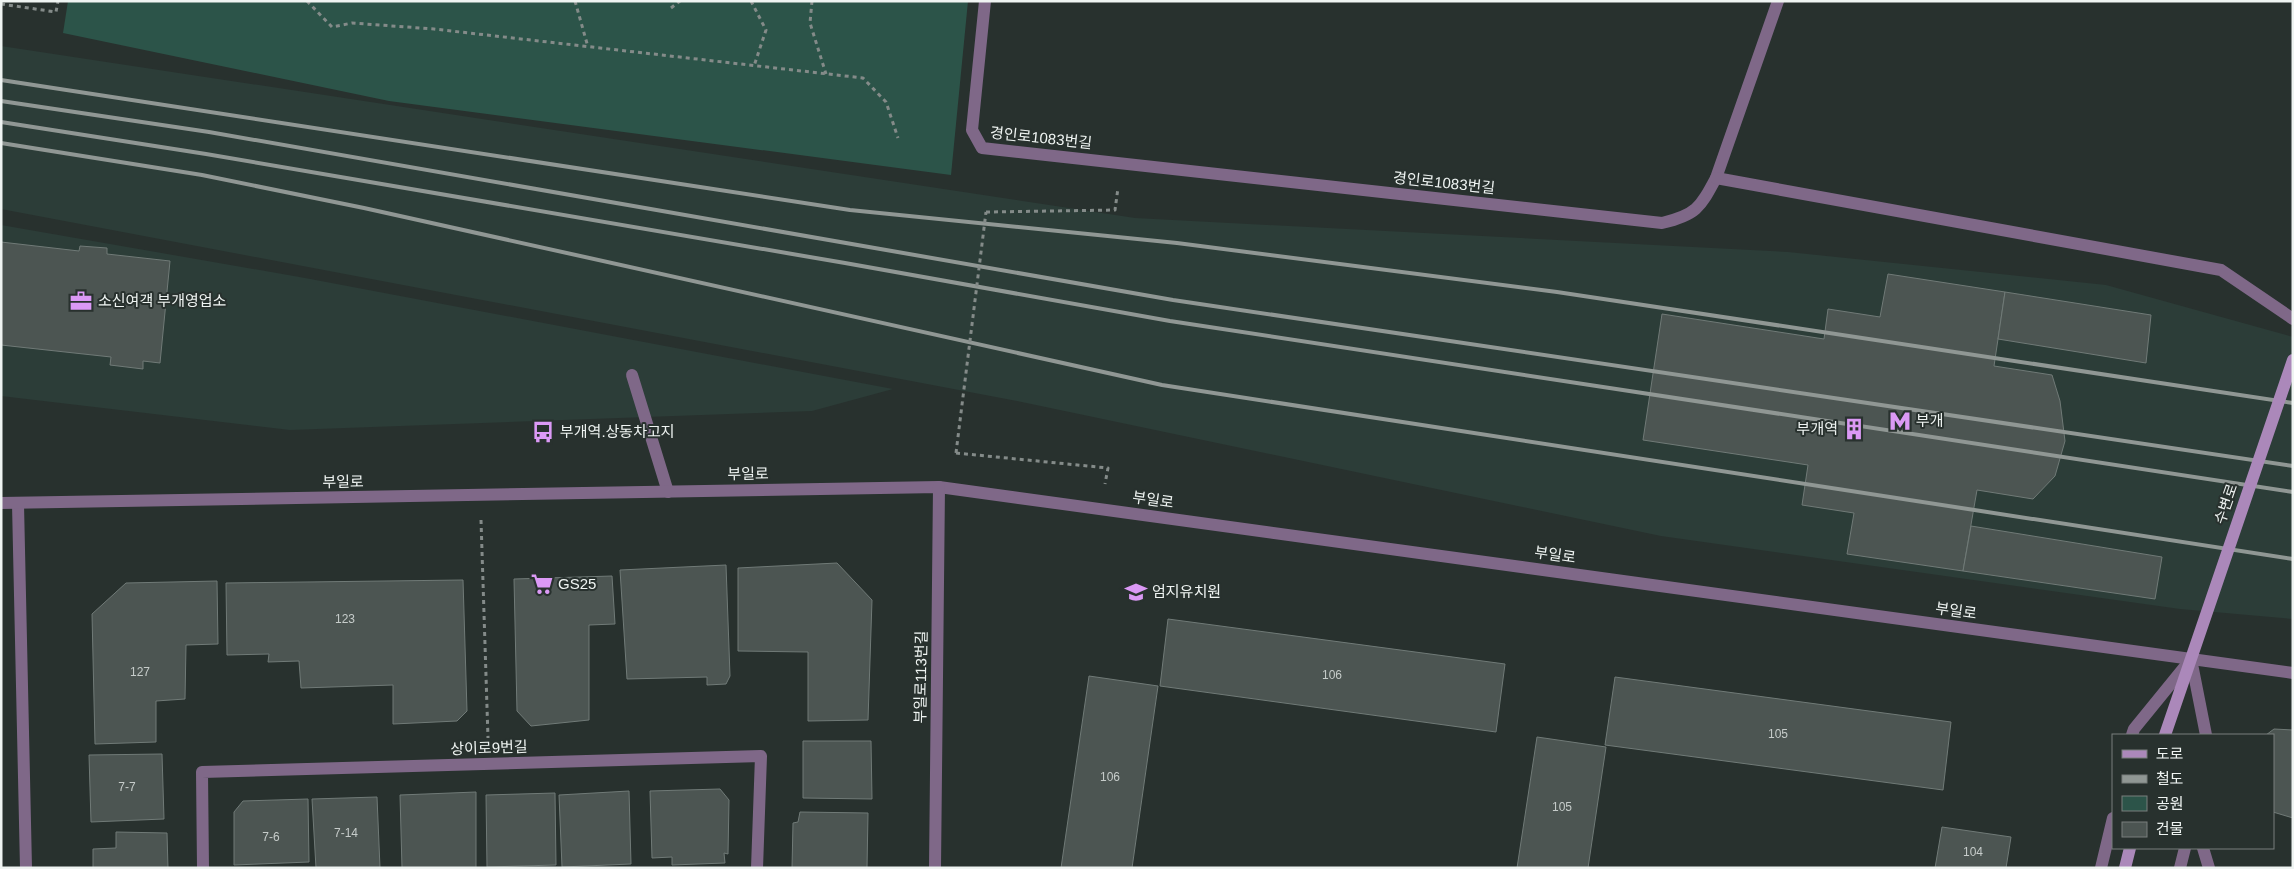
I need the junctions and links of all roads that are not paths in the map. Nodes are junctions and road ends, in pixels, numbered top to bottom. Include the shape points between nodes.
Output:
1 (985, 1) edge
2 (1778, 1) edge
3 (1716, 178) junction
4 (2293, 319) edge
5 (2293, 360) edge
6 (632, 376) dead end
7 (939, 486) junction
8 (668, 492) junction
9 (1, 503) edge
10 (18, 504) junction
11 (2191, 659) junction
12 (2293, 673) edge
13 (2132, 734) edge
14 (2164, 734) edge
15 (2206, 734) edge
16 (2112, 822) edge
17 (2130, 849) edge
18 (2185, 849) edge
19 (2203, 849) edge
20 (26, 868) edge
21 (203, 868) edge
22 (757, 868) edge
23 (934, 868) edge
24 (2101, 868) edge
25 (2125, 868) edge
26 (2180, 868) edge
27 (2209, 868) edge

1 - 3 street, 경인로1083번길 via 972,130 982,148 1662,223 1685,218 1703,203
2 - 3 street, 경인로1083번길
3 - 4 street via 2221,270
5 - 14 main road, 수변로, bridge
6 - 8 street
7 - 8 street, 부일로
7 - 11 street, 부일로
7 - 23 street, 부일로113번길
8 - 10 street, 부일로
9 - 10 street, 부일로
10 - 20 street
11 - 12 street, 부일로
11 - 13 street
11 - 15 street
16 - 24 street
17 - 25 main road
18 - 26 street
19 - 27 street
21 - 22 street, 상이로9번길 via 202,772 761,756

